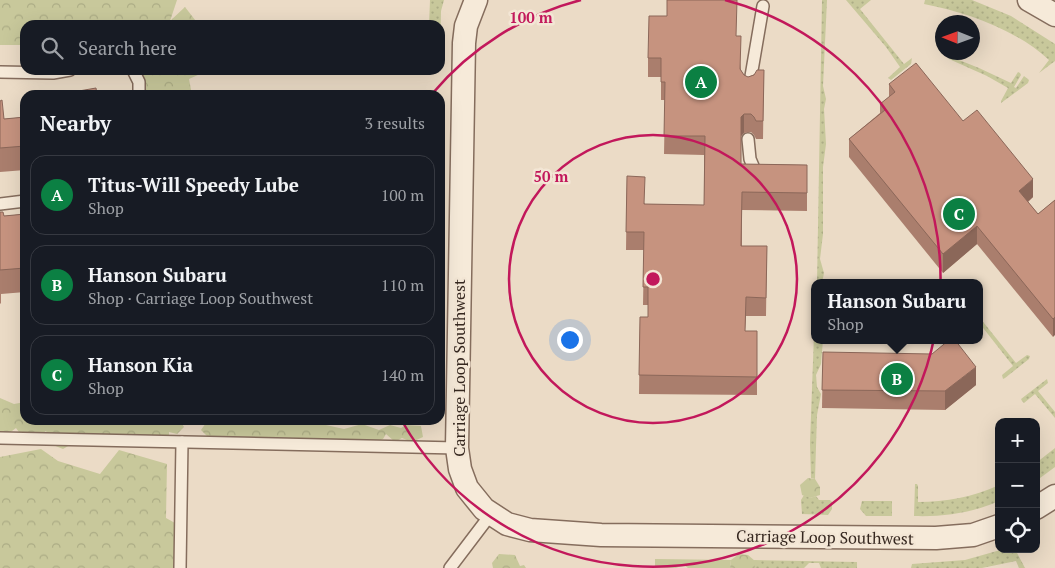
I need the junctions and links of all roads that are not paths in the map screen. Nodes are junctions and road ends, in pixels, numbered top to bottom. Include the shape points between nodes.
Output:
1 (476, 0) edge
2 (1029, 0) edge
3 (763, 6) dead end
4 (1055, 15) edge
5 (0, 72) edge
6 (20, 72) edge
7 (136, 75) edge
8 (749, 88) edge
9 (139, 90) edge
10 (748, 139) dead end
11 (753, 166) edge
12 (20, 202) edge
13 (0, 204) edge
14 (0, 438) edge
15 (182, 442) junction
16 (457, 448) junction
17 (1055, 496) edge
18 (1040, 505) edge
19 (491, 514) junction
20 (995, 527) edge
21 (451, 567) edge
22 (180, 568) edge

1 - 16 street, Carriage Loop Southwest via 466,26 464,43
2 - 4 street
3 - 8 lane
5 - 6 lane
7 - 9 lane
10 - 11 lane
12 - 13 lane
14 - 15 lane
15 - 16 lane
15 - 22 lane
16 - 19 street, Carriage Loop Southwest via 467,488
17 - 18 street
19 - 20 street, Carriage Loop Southwest via 507,524 530,530 601,535 936,538 972,535
19 - 21 lane

